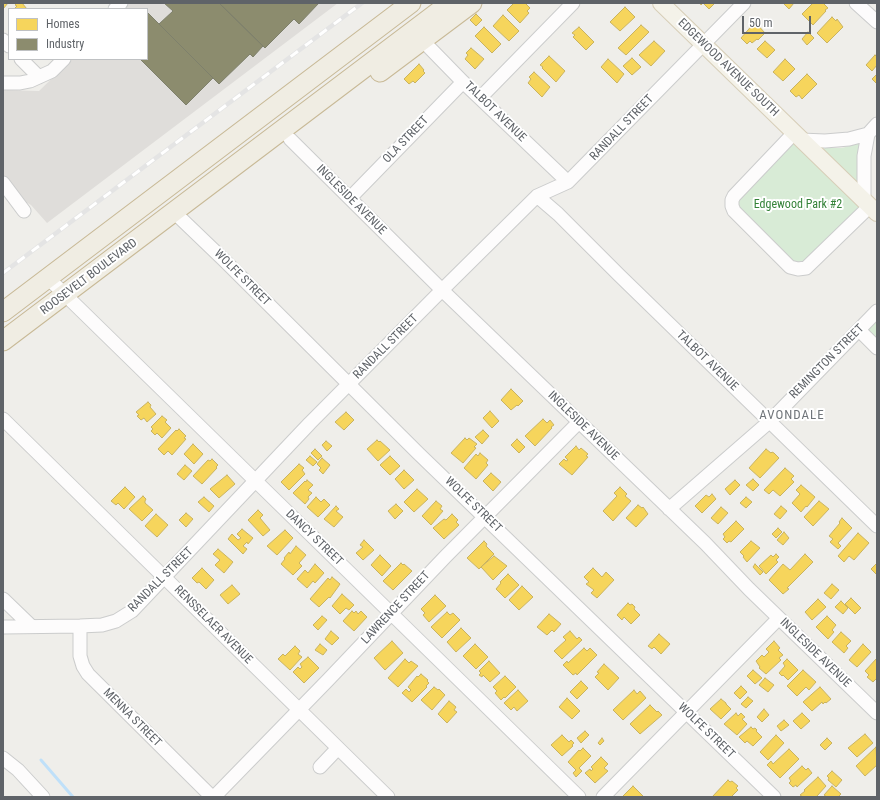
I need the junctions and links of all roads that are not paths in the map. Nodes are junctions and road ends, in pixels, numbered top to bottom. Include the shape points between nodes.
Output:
1 (411, 3) edge
2 (428, 3) edge
3 (450, 3) edge
4 (472, 3) edge
5 (573, 3) edge
6 (661, 3) edge
7 (744, 3) edge
8 (856, 3) edge
9 (876, 20) edge
10 (422, 40) junction
11 (703, 44) junction
12 (22, 60) edge
13 (63, 60) edge
14 (39, 77) junction
15 (463, 82) junction
16 (3, 83) edge
17 (480, 98) junction
18 (873, 129) edge
19 (798, 137) junction
20 (290, 139) junction
21 (568, 182) junction
22 (3, 183) edge
23 (159, 195) junction
24 (537, 196) junction
25 (350, 198) junction
26 (870, 206) edge
27 (24, 211) dead end
28 (174, 212) junction
29 (48, 278) junction
30 (442, 290) junction
31 (65, 295) junction
32 (3, 312) edge
33 (877, 312) edge
34 (859, 330) junction
35 (3, 341) edge
36 (877, 348) edge
37 (349, 384) junction
38 (3, 419) edge
39 (579, 422) junction
40 (769, 422) junction
41 (255, 481) junction
42 (669, 509) junction
43 (485, 517) junction
44 (877, 526) edge
45 (165, 577) junction
46 (3, 599) edge
47 (391, 613) junction
48 (779, 618) junction
49 (31, 626) junction
50 (80, 626) junction
51 (3, 627) edge
52 (875, 708) edge
53 (299, 710) junction
54 (686, 712) junction
55 (338, 748) junction
56 (3, 758) edge
57 (320, 767) dead end
58 (43, 797) edge
59 (213, 797) edge
60 (388, 797) edge
61 (579, 797) edge
62 (603, 797) edge
63 (774, 797) edge

1 - 23 highway
2 - 23 highway via 327,79
3 - 28 highway
4 - 10 highway
5 - 17 street
6 - 11 main road, EDGEWOOD AVENUE SOUTH
7 - 11 street, RANDALL STREET
8 - 9 street
10 - 15 street, TALBOT AVENUE
10 - 20 highway
11 - 19 main road, EDGEWOOD AVENUE SOUTH
11 - 21 street, RANDALL STREET
12 - 14 street
13 - 14 street via 52,71
14 - 16 street via 20,83
15 - 17 street, TALBOT AVENUE
15 - 25 street, OLA STREET
17 - 21 street, TALBOT AVENUE
18 - 19 street via 849,139 825,141
18 - 26 street via 864,156
19 - 26 main road, EDGEWOOD AVENUE SOUTH
19 - 26 street via 732,200 734,211 790,267 806,268
20 - 25 street, INGLESIDE AVENUE
20 - 28 highway
21 - 24 street, RANDALL STREET
22 - 27 street
23 - 29 highway, ROOSEVELT BOULEVARD
24 - 30 street, RANDALL STREET
24 - 40 street, TALBOT AVENUE
25 - 30 street, INGLESIDE AVENUE
28 - 31 highway, ROOSEVELT BOULEVARD
28 - 37 street, WOLFE STREET
29 - 31 street, DANCY STREET
29 - 32 highway, ROOSEVELT BOULEVARD
30 - 37 street, RANDALL STREET
30 - 39 street, INGLESIDE AVENUE
31 - 35 highway, ROOSEVELT BOULEVARD
31 - 41 street, DANCY STREET
33 - 34 street, REMINGTON STREET
34 - 36 street
34 - 40 street, REMINGTON STREET
37 - 41 street, RANDALL STREET
37 - 43 street, WOLFE STREET
38 - 45 street, RENSSELAER AVENUE
39 - 42 street, INGLESIDE AVENUE
39 - 43 street, LAWRENCE STREET
40 - 42 street, REMINGTON STREET
40 - 44 street, TALBOT AVENUE
41 - 45 street, RANDALL STREET
41 - 47 street, DANCY STREET
42 - 48 street, INGLESIDE AVENUE
43 - 47 street, LAWRENCE STREET
43 - 54 street, WOLFE STREET
45 - 50 street, RANDALL STREET via 132,611 116,621 102,625
45 - 53 street, RENSSELAER AVENUE
46 - 49 street
47 - 53 street, LAWRENCE STREET
47 - 61 street, DANCY STREET
48 - 52 street, INGLESIDE AVENUE
48 - 54 street
49 - 50 street, RANDALL STREET
49 - 51 street, RANDALL STREET
50 - 59 street, MENNA STREET via 80,656 88,674
53 - 55 street, RENSSELAER AVENUE
53 - 59 street, LAWRENCE STREET
54 - 62 street
54 - 63 street, WOLFE STREET
55 - 57 street
55 - 60 street, RENSSELAER AVENUE
56 - 58 street

